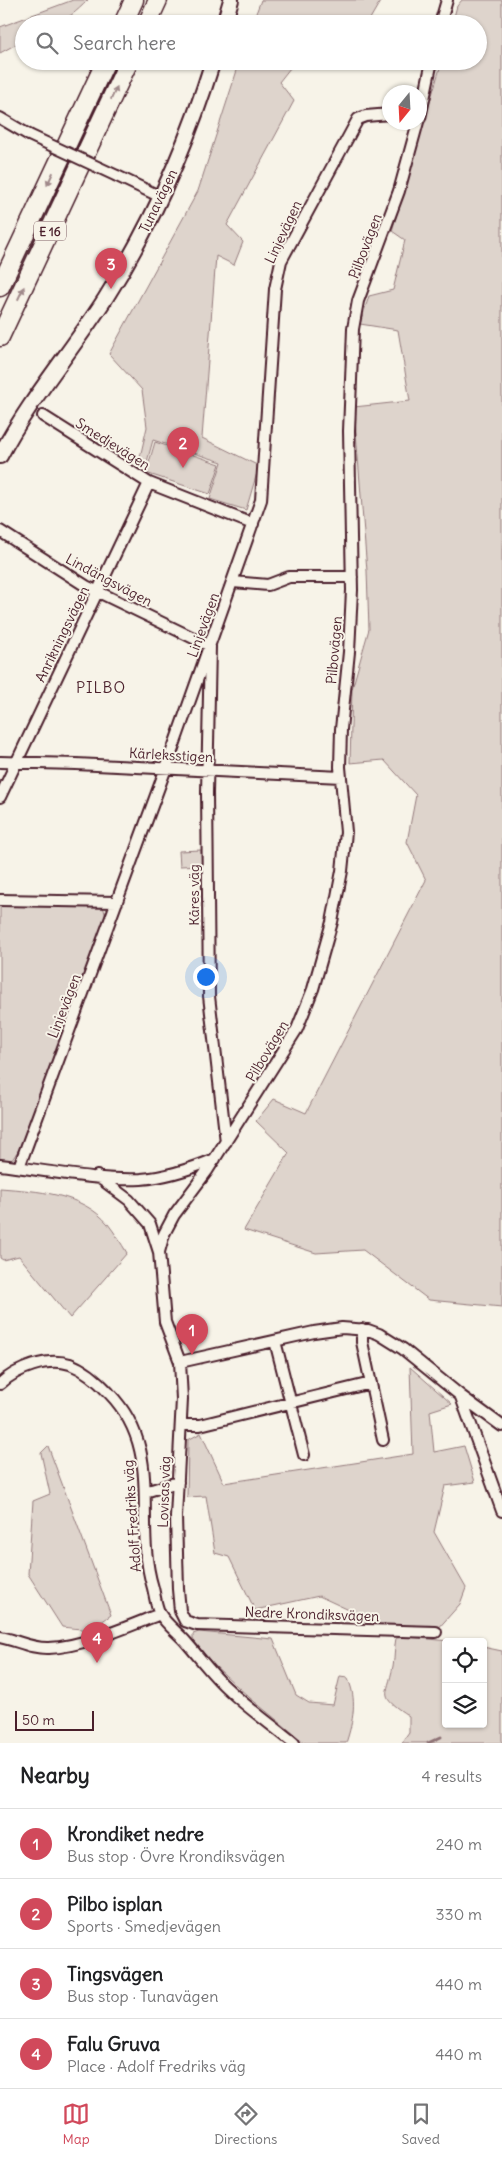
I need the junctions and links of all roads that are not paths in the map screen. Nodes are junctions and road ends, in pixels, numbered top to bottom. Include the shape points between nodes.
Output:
1 (134, 0) edge
2 (158, 0) edge
3 (231, 0) edge
4 (447, 0) edge
5 (127, 15) edge
6 (151, 15) edge
7 (227, 15) edge
8 (443, 15) edge
9 (102, 70) edge
10 (126, 70) edge
11 (210, 70) edge
12 (430, 70) edge
13 (427, 85) edge
14 (382, 115) edge
15 (0, 118) edge
16 (416, 130) edge
17 (161, 197) junction
18 (0, 287) edge
19 (0, 337) edge
20 (43, 416) dead end
21 (0, 456) edge
22 (149, 483) junction
23 (253, 524) junction
24 (0, 531) edge
25 (352, 577) junction
26 (233, 582) junction
27 (98, 592) junction
28 (210, 646) junction
29 (0, 762) edge
30 (16, 763) junction
31 (166, 768) junction
32 (209, 771) junction
33 (341, 778) junction
34 (0, 797) edge
35 (0, 900) edge
36 (118, 902) junction
37 (226, 1142) junction
38 (215, 1159) junction
39 (0, 1165) edge
40 (19, 1167) junction
41 (97, 1176) junction
42 (159, 1252) junction
43 (362, 1329) junction
44 (275, 1341) junction
45 (180, 1362) junction
46 (371, 1383) junction
47 (0, 1384) edge
48 (461, 1396) junction
49 (291, 1403) junction
50 (182, 1425) junction
51 (502, 1426) edge
52 (383, 1440) dead end
53 (304, 1455) dead end
54 (178, 1482) junction
55 (145, 1492) junction
56 (502, 1511) edge
57 (160, 1614) junction
58 (187, 1622) joint
59 (436, 1632) dead end
60 (0, 1637) edge
61 (294, 1743) edge

1 - 5 highway
2 - 6 highway
3 - 7 street
4 - 8 street
9 -> 18 highway, E 16
19 -> 10 highway, E 16
11 - 17 street, Tunavägen via 190,129
12 - 13 street
14 - 23 street, Linjevägen via 358,119 281,261 275,290 263,488
15 - 17 street, bridge
16 - 25 street, Pilbovägen via 399,191 354,320 349,431
17 - 21 street, Tunavägen via 106,297
20 - 22 street, Smedjevägen
22 - 23 street, Smedjevägen
22 - 27 street, Anrikningsvägen
23 - 26 street, Linjevägen
24 - 27 street, Lindängsvägen
25 - 26 street via 289,577 268,585
25 - 33 street, Pilbovägen via 341,729
26 - 28 street, Linjevägen
27 - 28 street, Lindängsvägen
27 - 30 street, Anrikningsvägen
28 - 31 street, Linjevägen
28 - 32 street, Kåres väg
29 - 30 street, Kärleksstigen
30 - 31 street, Kärleksstigen
30 - 34 street, Anrikningsvägen
31 - 32 street, Kärleksstigen
31 - 36 street, Linjevägen
32 - 33 street, Kärleksstigen
32 - 37 street, Kåres väg via 210,1002
33 - 37 street, Pilbovägen via 345,849 332,922 313,989 297,1029
35 - 36 street
36 - 40 street, Linjevägen
37 - 38 street, Pilbovägen
38 - 41 street via 190,1169 143,1178
38 - 42 street, Pilbovägen via 174,1215
39 - 40 street
40 - 41 street
41 - 42 street via 145,1216
42 - 45 street, Lovisas väg via 165,1322
43 - 44 street via 329,1330
43 - 46 street
43 - 48 street via 390,1340
44 - 45 street
44 - 49 street
45 - 50 street, Lovisas väg
46 - 49 street
46 - 52 street
47 - 55 street, Adolf Fredriks väg via 16,1371 32,1365 63,1362 78,1367 97,1380 115,1399 139,1440 144,1461
48 - 51 street
48 - 56 street
49 - 50 street via 200,1424
49 - 53 street
50 - 54 street, Lovisas väg
54 - 55 street
54 - 58 street, Lovisas väg via 178,1589 180,1611
55 - 57 street, Adolf Fredriks väg via 146,1550
57 - 60 street via 80,1642 50,1648
57 - 61 street, Adolf Fredriks väg via 228,1690
58 - 59 street, Nedre Krondiksvägen via 197,1625

